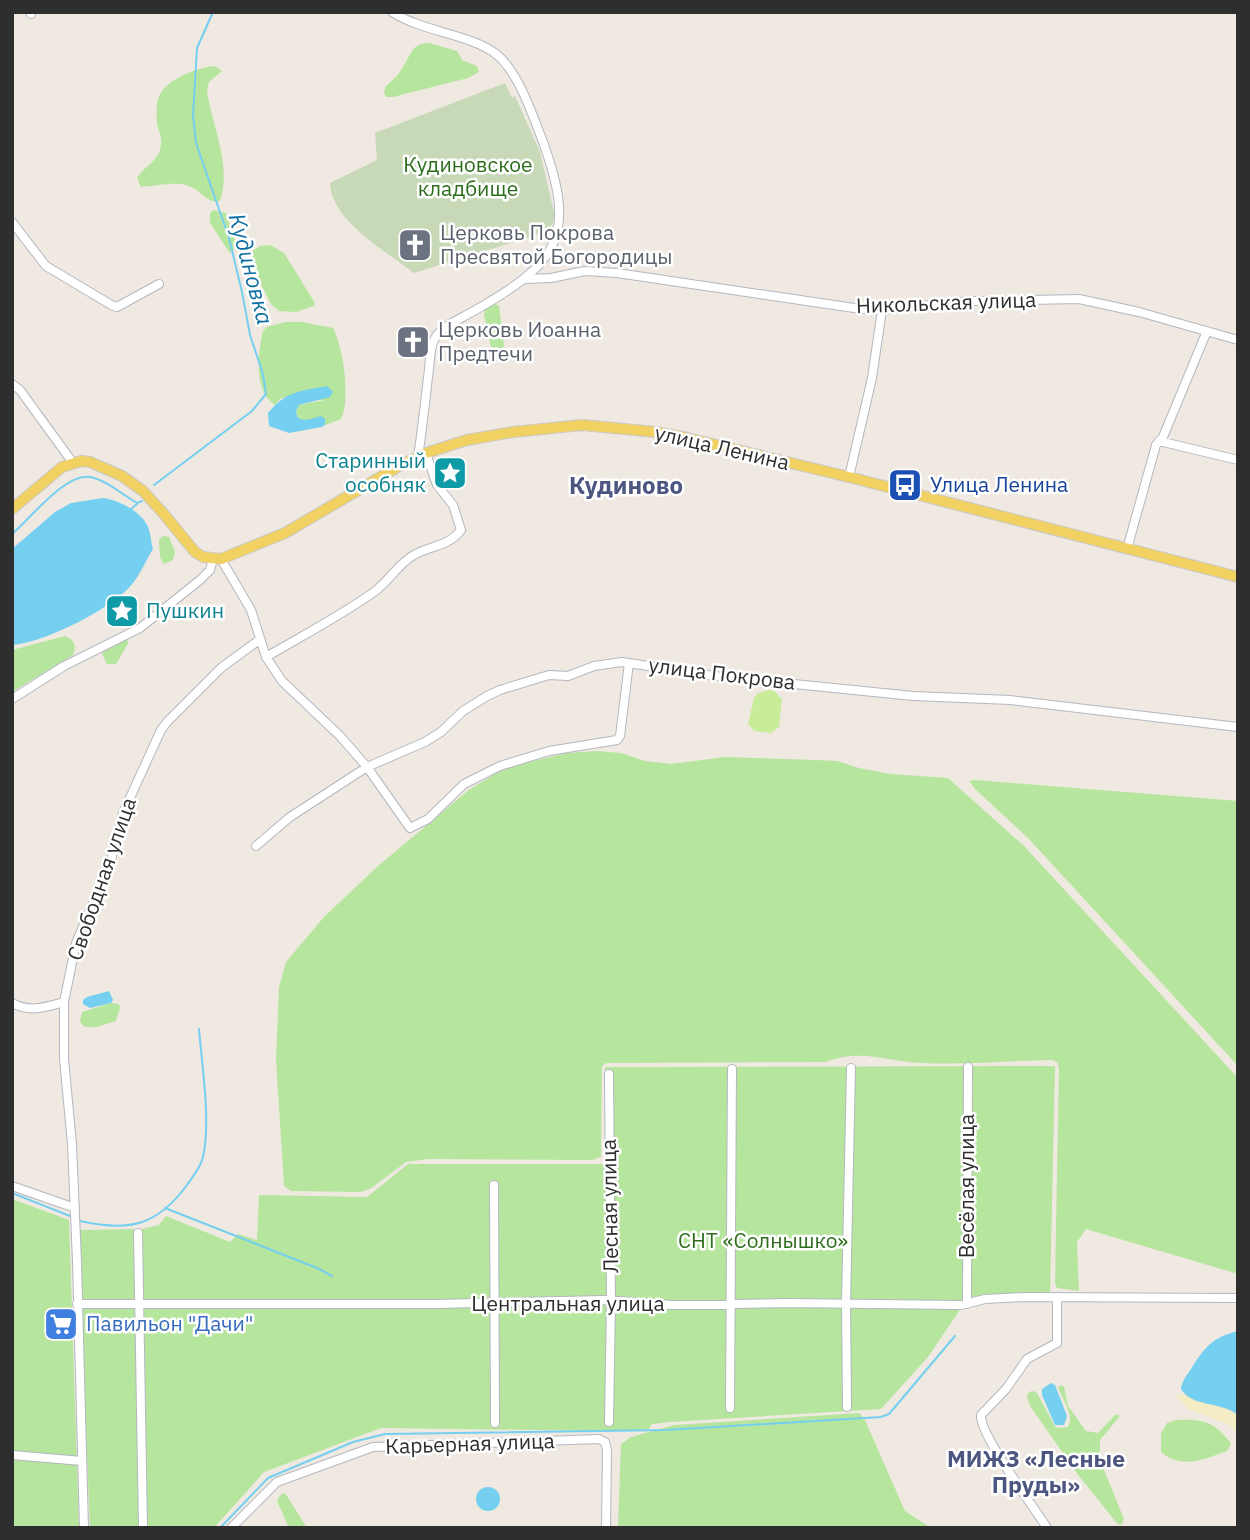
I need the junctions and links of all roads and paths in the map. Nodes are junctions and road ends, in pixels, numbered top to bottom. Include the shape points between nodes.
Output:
1 (392, 12) edge
2 (12, 222) edge
3 (526, 279) junction
4 (159, 284) dead end
5 (882, 310) junction
6 (1207, 331) junction
7 (1238, 340) edge
8 (12, 384) edge
9 (1159, 441) junction
10 (422, 455) junction
11 (1238, 460) edge
12 (73, 463) junction
13 (849, 477) junction
14 (12, 509) edge
15 (1127, 549) junction
16 (217, 559) junction
17 (1238, 577) edge
18 (259, 640) junction
19 (266, 657) junction
20 (629, 663) junction
21 (12, 699) edge
22 (1238, 727) edge
23 (367, 767) junction
24 (256, 846) dead end
25 (64, 1002) junction
26 (12, 1003) edge
27 (968, 1067) dead end
28 (851, 1068) dead end
29 (732, 1069) dead end
30 (609, 1074) dead end
31 (494, 1185) dead end
32 (12, 1186) edge
33 (75, 1208) junction
34 (138, 1233) dead end
35 (1057, 1297) junction
36 (1238, 1298) edge
37 (611, 1301) junction
38 (493, 1303) junction
39 (846, 1303) junction
40 (78, 1304) junction
41 (141, 1304) junction
42 (729, 1304) junction
43 (967, 1304) junction
44 (847, 1407) dead end
45 (730, 1408) dead end
46 (609, 1422) dead end
47 (495, 1423) dead end
48 (12, 1455) edge
49 (82, 1461) junction
50 (84, 1528) edge
51 (143, 1528) edge
52 (231, 1528) edge
53 (606, 1528) edge
54 (1047, 1528) edge

1 - 3 street via 493,51 510,69 542,140 560,205 557,235
2 - 4 street via 46,266 113,306
3 - 5 street, Никольская улица via 606,272
3 - 10 street via 448,326 434,341
5 - 6 street, Никольская улица via 971,301 1079,299
5 - 13 street
6 - 7 street, Никольская улица
6 - 9 street
8 - 12 street
9 - 11 street
9 - 15 street
10 - 13 main road, улица Ленина via 467,440 582,425 656,432
10 - 16 main road, улица Ленина via 285,533
10 - 19 street via 453,505 461,530 456,537 416,553 375,591
12 - 14 main road via 52,474
12 - 16 main road via 98,464 122,476 155,504 195,552
13 - 15 main road, улица Ленина
15 - 17 main road, улица Ленина
16 - 18 street via 251,610
16 - 21 street via 200,580 140,628 64,666
18 - 19 street
18 - 25 street, Свободная улица via 221,668 161,730 123,813 110,864 76,943
19 - 23 street via 282,681
20 - 22 street, улица Покрова via 714,676 913,696 1010,700
20 - 23 street, улица Покрова via 594,666 568,677 549,675 499,690 463,711 425,742
20 - 23 street via 617,740 526,756 490,770 464,784 428,819 410,828
23 - 24 street, улица Покрова via 290,817
25 - 26 street via 33,1010
25 - 33 street, Свободная улица
27 - 43 street, Весёлая улица
28 - 39 street
29 - 42 street
30 - 37 street, Лесная улица
31 - 38 street
32 - 33 street
33 - 40 street, Свободная улица
34 - 41 street
35 - 36 street, Центральная улица
35 - 43 street, Центральная улица via 985,1299
35 - 54 street via 1057,1343 1027,1359 981,1415 992,1443
37 - 38 street, Центральная улица
37 - 42 street, Центральная улица
37 - 46 street, Лесная улица
38 - 41 street, Центральная улица
38 - 47 street
39 - 42 street, Центральная улица
39 - 43 street, Центральная улица
39 - 44 street
40 - 41 street, Центральная улица
40 - 49 street, Свободная улица
41 - 51 street
42 - 45 street
48 - 49 street
49 - 50 street, Свободная улица
52 - 53 street, Карьерная улица via 277,1482 373,1447 599,1439 607,1450

